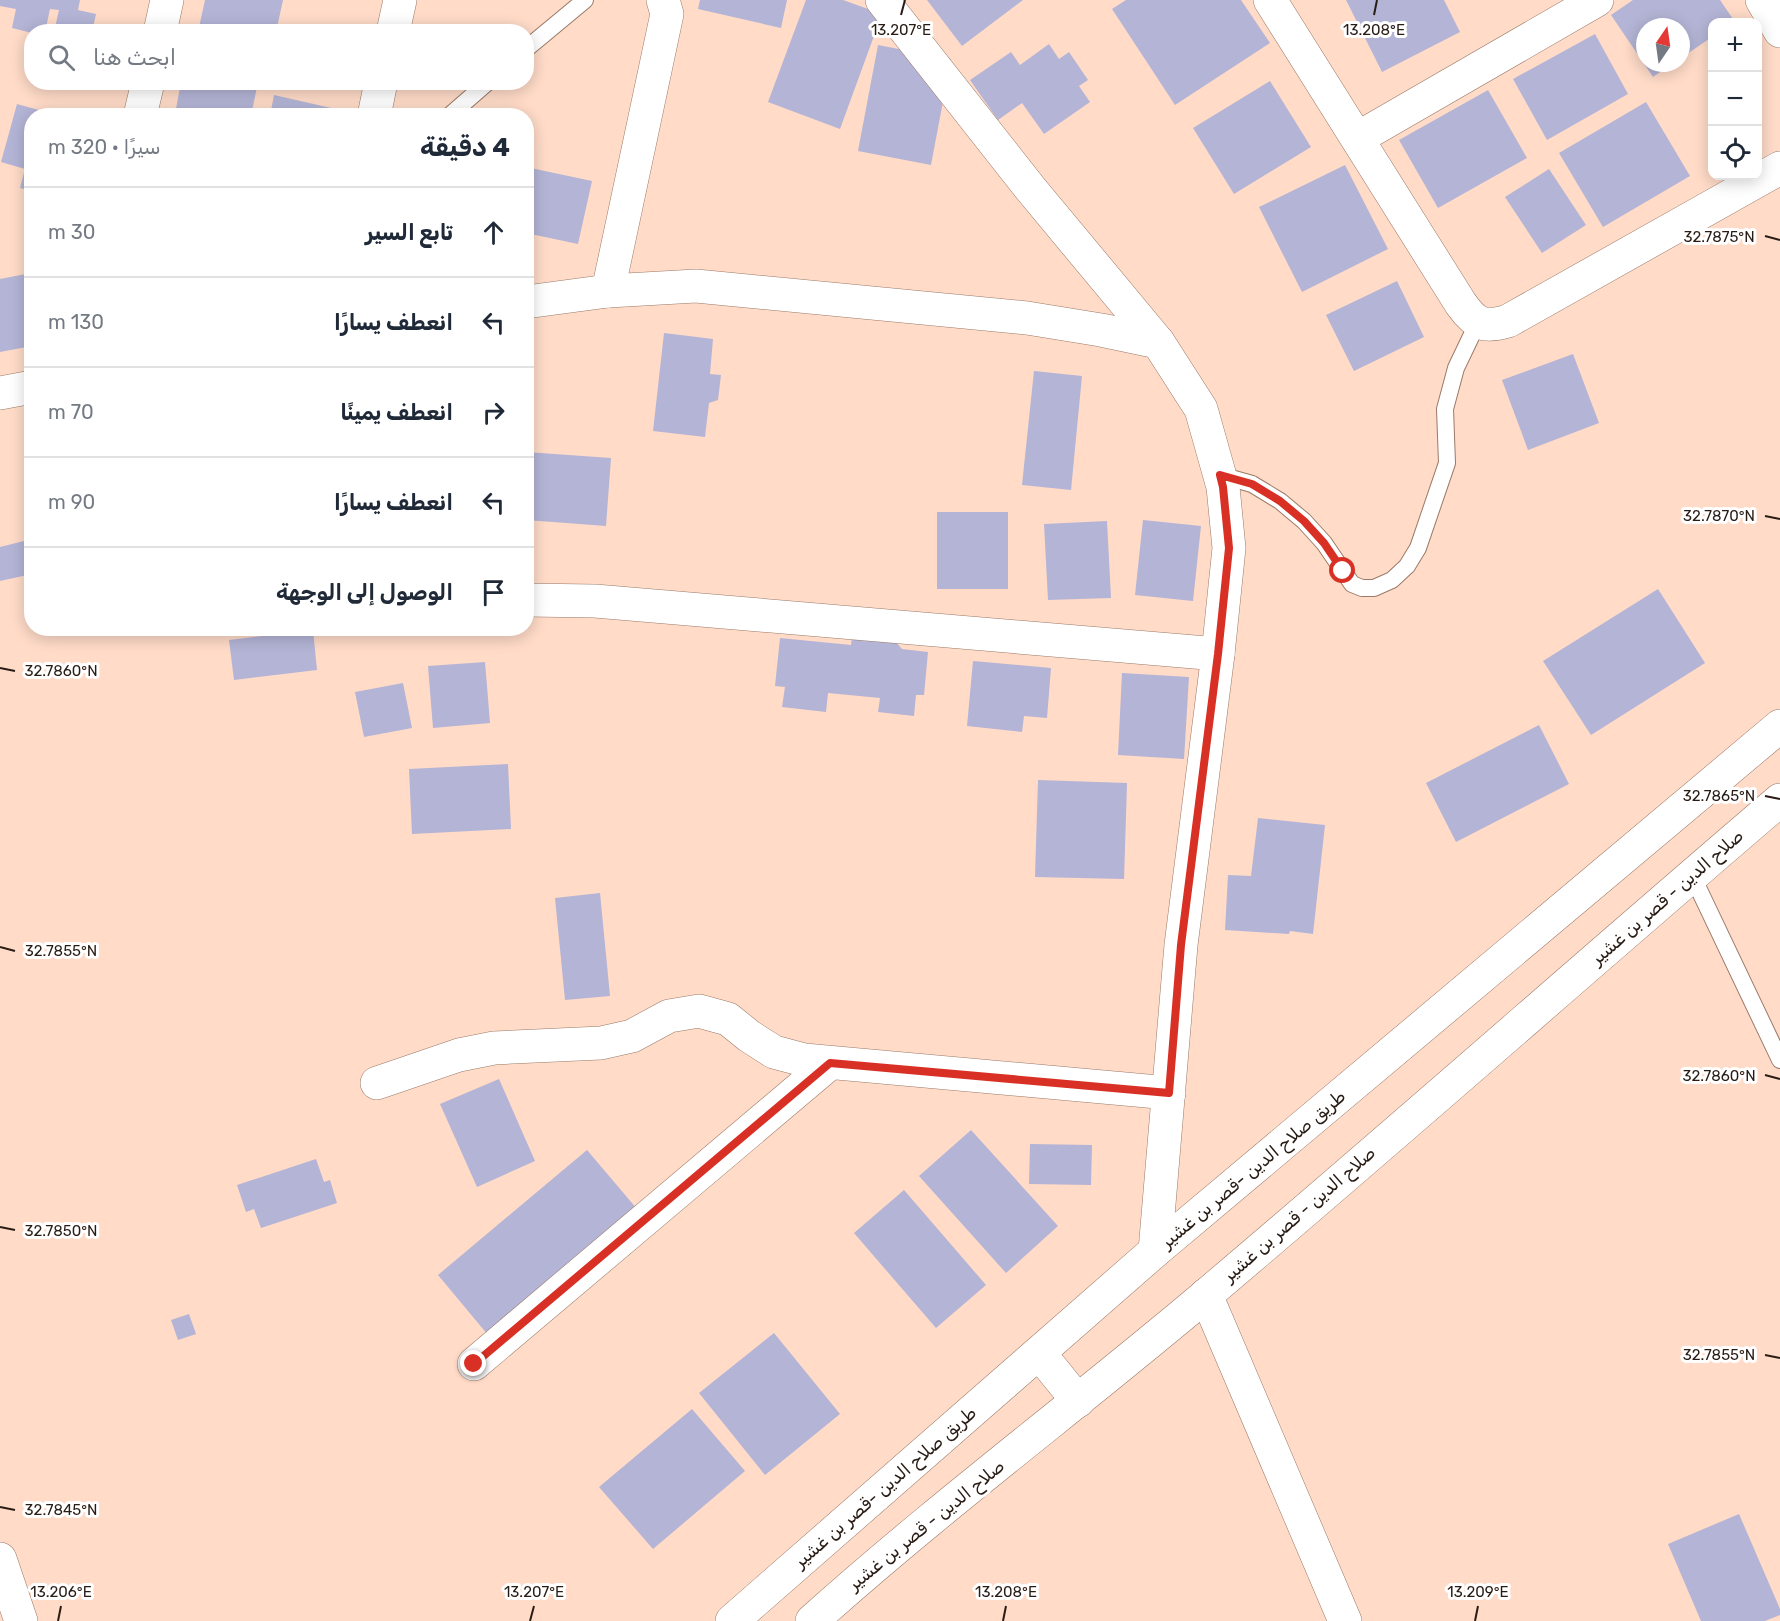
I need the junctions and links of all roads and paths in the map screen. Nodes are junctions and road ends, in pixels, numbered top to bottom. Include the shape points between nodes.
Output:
1 (167, 0) edge
2 (400, 0) edge
3 (585, 0) edge
4 (663, 0) edge
5 (882, 0) edge
6 (1270, 0) edge
7 (1597, 0) edge
8 (1762, 0) edge
9 (162, 24) edge
10 (395, 24) edge
11 (1780, 31) edge
12 (534, 43) edge
13 (146, 90) edge
14 (379, 90) edge
15 (479, 90) edge
16 (142, 108) edge
17 (376, 108) edge
18 (458, 108) edge
19 (1358, 138) junction
20 (1780, 168) edge
21 (608, 291) junction
22 (534, 301) edge
23 (1478, 322) junction
24 (1158, 342) junction
25 (24, 388) edge
26 (0, 393) edge
27 (1220, 475) junction
28 (534, 600) edge
29 (1218, 654) junction
30 (1780, 726) edge
31 (1780, 800) edge
32 (1692, 875) junction
33 (1780, 1060) edge
34 (830, 1063) junction
35 (377, 1083) dead end
36 (1169, 1093) junction
37 (1155, 1251) junction
38 (1206, 1295) junction
39 (1039, 1353) junction
40 (474, 1364) dead end
41 (1078, 1401) junction
42 (0, 1559) edge
43 (21, 1621) edge
44 (732, 1621) edge
45 (812, 1621) edge
46 (1345, 1621) edge

1 - 9 main road
2 - 10 main road
3 - 12 lane
4 - 21 main road via 668,14
5 - 24 main road via 1022,179
6 - 19 main road
7 - 19 main road
8 - 11 main road
13 - 16 main road
14 - 17 main road
15 - 18 lane
19 - 23 main road via 1461,304
20 - 23 main road via 1508,321 1490,326
21 - 22 main road
21 - 24 main road via 696,286 1027,318
23 - 27 lane via 1456,368 1445,409 1447,463 1418,548 1392,580 1374,588 1352,584 1324,543 1280,501 1252,484
24 - 27 main road via 1201,409
25 - 26 main road
27 - 29 main road via 1229,548
28 - 29 main road via 596,600
29 - 36 main road via 1181,945
30 - 37 main road, طريق صلاح الدين -قصر بن غشير
31 - 32 main road, صلاح الدين - قصر بن غشير
32 - 33 lane
32 - 38 main road, صلاح الدين - قصر بن غشير
34 - 35 main road via 774,1052 728,1019 699,1011 669,1016 632,1036 601,1043 495,1048 459,1055
34 - 36 main road
34 - 40 main road
36 - 37 main road
37 - 39 main road, طريق صلاح الدين -قصر بن غشير
38 - 41 main road, صلاح الدين - قصر بن غشير
38 - 46 main road
39 - 41 main road
39 - 44 main road, طريق صلاح الدين -قصر بن غشير
41 - 45 main road, صلاح الدين - قصر بن غشير
42 - 43 main road

